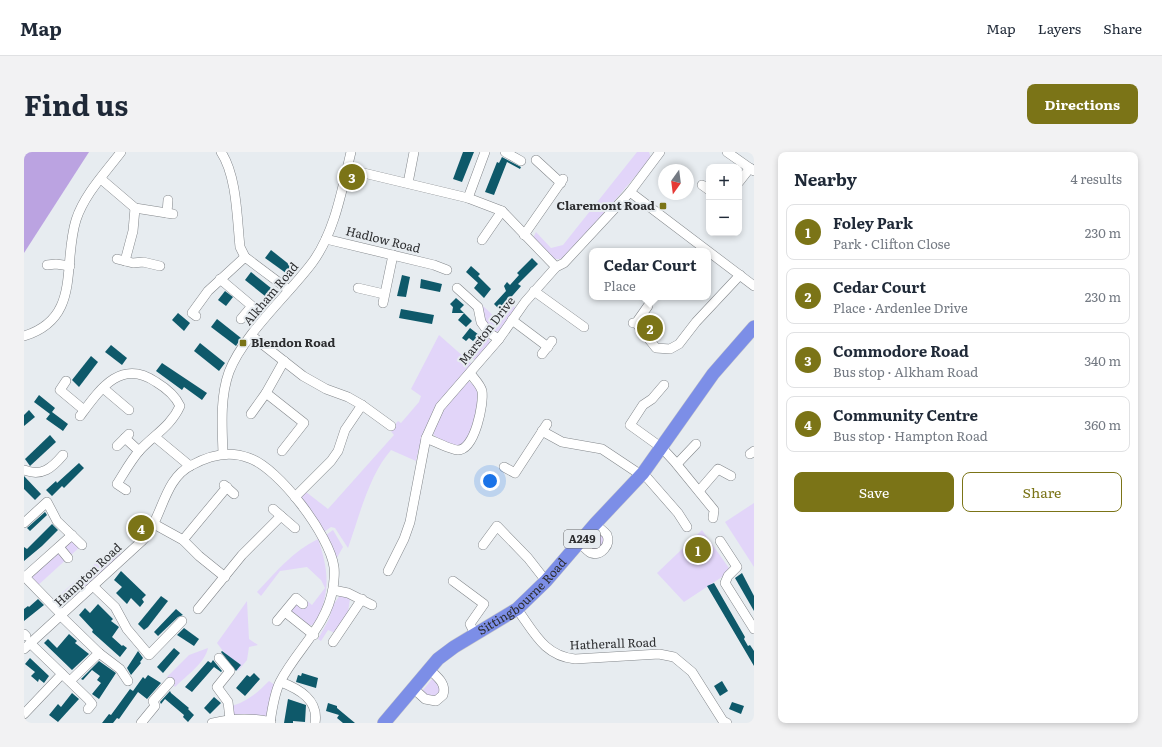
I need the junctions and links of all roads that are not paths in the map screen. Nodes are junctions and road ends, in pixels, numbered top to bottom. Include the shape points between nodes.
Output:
1 (121, 152) edge
2 (221, 152) edge
3 (350, 152) edge
4 (414, 152) edge
5 (485, 152) edge
6 (505, 152) edge
7 (727, 152) edge
8 (658, 153) edge
9 (521, 161) dead end
10 (541, 163) dead end
11 (347, 169) junction
12 (752, 169) edge
13 (101, 179) junction
14 (742, 179) edge
15 (408, 183) junction
16 (630, 192) junction
17 (468, 198) junction
18 (168, 200) dead end
19 (136, 208) junction
20 (502, 211) junction
21 (524, 236) junction
22 (326, 239) junction
23 (482, 240) dead end
24 (704, 248) edge
25 (711, 253) edge
26 (392, 255) junction
27 (245, 257) junction
28 (47, 264) dead end
29 (70, 266) junction
30 (160, 266) dead end
31 (556, 268) junction
32 (447, 270) dead end
33 (740, 275) junction
34 (220, 279) junction
35 (754, 286) edge
36 (358, 288) dead end
37 (463, 289) dead end
38 (289, 290) junction
39 (534, 291) junction
40 (648, 306) dead end
41 (196, 316) dead end
42 (241, 319) dead end
43 (512, 320) junction
44 (754, 326) edge
45 (584, 327) dead end
46 (24, 336) edge
47 (252, 336) junction
48 (499, 339) junction
49 (547, 347) dead end
50 (284, 361) junction
51 (470, 373) junction
52 (66, 381) dead end
53 (664, 385) dead end
54 (103, 388) junction
55 (266, 393) junction
56 (362, 405) junction
57 (129, 410) dead end
58 (251, 414) dead end
59 (388, 414) dead end
60 (155, 437) junction
61 (426, 438) junction
62 (696, 444) dead end
63 (117, 446) dead end
64 (662, 448) junction
65 (140, 451) junction
66 (282, 451) dead end
67 (223, 453) junction
68 (325, 454) dead end
69 (63, 455) dead end
70 (332, 460) junction
71 (677, 464) junction
72 (190, 466) junction
73 (504, 467) dead end
74 (24, 470) edge
75 (642, 474) junction
76 (731, 476) dead end
77 (126, 490) dead end
78 (699, 491) junction
79 (234, 494) dead end
80 (295, 498) junction
81 (273, 510) dead end
82 (713, 518) dead end
83 (278, 519) junction
84 (24, 523) edge
85 (154, 524) junction
86 (595, 524) junction
87 (687, 527) dead end
88 (295, 528) dead end
89 (72, 535) junction
90 (183, 540) junction
91 (720, 541) dead end
92 (579, 542) junction
93 (82, 545) dead end
94 (482, 545) dead end
95 (59, 547) junction
96 (68, 558) dead end
97 (388, 571) dead end
98 (25, 577) edge
99 (225, 577) junction
100 (453, 581) dead end
101 (546, 581) junction
102 (93, 586) junction
103 (333, 590) junction
104 (362, 599) junction
105 (303, 604) dead end
106 (372, 605) dead end
107 (198, 609) dead end
108 (517, 609) junction
109 (285, 612) junction
110 (62, 616) junction
111 (182, 621) dead end
112 (277, 621) dead end
113 (754, 629) edge
114 (475, 634) junction
115 (314, 635) junction
116 (333, 638) dead end
117 (26, 640) edge
118 (99, 653) junction
119 (220, 658) dead end
120 (428, 669) junction
121 (62, 674) junction
122 (70, 681) junction
123 (128, 681) dead end
124 (170, 682) dead end
125 (280, 682) junction
126 (413, 688) junction
127 (88, 708) dead end
128 (24, 714) edge
129 (230, 719) junction
130 (725, 722) edge
131 (141, 723) edge
132 (212, 723) edge
133 (270, 723) edge
134 (315, 723) edge
135 (384, 723) edge

1 - 13 street
2 - 27 street via 231,173 240,247
3 - 11 street, Alkham Road
4 - 15 street
5 - 17 street
6 - 9 street
7 - 12 street
8 - 16 street, Marston Drive
10 - 21 street via 562,181
11 - 15 street
11 - 22 street, Alkham Road via 338,207
12 - 14 street
13 - 19 street
13 - 29 street via 84,203 76,221
15 - 17 street
16 - 24 street
16 - 31 street, Marston Drive via 564,263
17 - 20 street
18 - 19 street via 170,213
19 - 30 street via 134,231 125,261
20 - 21 street
20 - 23 street
21 - 31 street
22 - 26 street, Hadlow Road
22 - 38 street, Alkham Road via 312,263
25 - 33 street
26 - 32 street, Hadlow Road
26 - 36 street via 384,299
27 - 34 street
27 - 38 street
28 - 29 street
29 - 46 street via 63,304 54,318 41,329
31 - 39 street, Marston Drive
33 - 35 street
33 - 40 street via 679,344 670,349 656,348 635,323
34 - 41 street via 208,290 192,312
34 - 42 street via 252,306
37 - 48 street via 478,307 481,322 489,333
38 - 47 street, Alkham Road
39 - 43 street, Marston Drive
39 - 45 street
43 - 48 street, Marston Drive
43 - 49 street
44 - 64 highway, Sittingbourne Road / A249 via 713,374
47 - 50 street
47 - 67 street, Alkham Road via 234,361 225,387 222,405
48 - 51 street, Marston Drive
50 - 55 street
50 - 56 street via 326,389
51 - 61 street, Marston Drive via 440,407
51 - 61 street via 482,390 482,408 472,439 464,448 458,450
52 - 54 street via 60,390 82,413
53 - 64 street via 644,405 630,425
54 - 57 street
54 - 60 street via 126,372 135,372 146,375 176,399 180,406 176,414
55 - 58 street
55 - 66 street via 306,421
56 - 59 street via 387,424
56 - 70 street via 345,430
60 - 65 street
60 - 72 street
61 - 97 street, Marston Drive via 410,522 397,560
62 - 71 street
63 - 65 street via 127,436
64 - 71 street
64 - 75 highway, Sittingbourne Road / A249
65 - 77 street via 117,484
67 - 72 street, Hampton Road
67 - 80 street via 249,457 261,463 277,476
68 - 70 street
69 - 74 street via 43,473
70 - 80 street
71 - 78 street
72 - 85 street, Hampton Road via 169,488
73 - 75 street via 515,473 544,428 562,442 602,449
75 - 86 highway, Sittingbourne Road / A249
75 - 87 street via 678,513
76 - 78 street via 718,469
78 - 82 street via 714,510
79 - 90 street via 225,486
80 - 103 street via 326,542 334,566
81 - 83 street
83 - 88 street
83 - 99 street via 266,526
84 - 89 street via 47,502 57,521
85 - 90 street
85 - 102 street, Hampton Road via 131,552
86 - 92 highway, Sittingbourne Road / A249
86 - 92 street via 608,539 606,548 599,553 592,553
89 - 93 street
89 - 95 street
90 - 99 street
91 - 113 street via 737,567 725,583
92 - 101 highway, Sittingbourne Road / A249
94 - 101 street via 497,526
95 - 96 street
95 - 98 street
98 - 110 street
99 - 107 street
100 - 114 street via 484,604 470,624
101 - 108 highway, Sittingbourne Road / A249
102 - 110 street, Hampton Road
102 - 111 street via 116,607 127,629 150,655
103 - 104 street
103 - 115 street via 323,620
104 - 106 street
104 - 116 street
105 - 109 street via 296,598
108 - 114 highway, Sittingbourne Road / A249
108 - 130 street, Hatherall Road via 542,643 552,653 563,658 659,654 674,657 692,672
109 - 112 street
109 - 115 street
110 - 117 street, Hampton Road
110 - 118 street
114 - 120 highway, Sittingbourne Road / A249 via 454,647
115 - 125 street via 297,655
117 - 121 street
118 - 122 street
118 - 123 street via 120,669
119 - 129 street via 230,671 217,687 228,702
120 - 126 highway, Sittingbourne Road / A249
120 - 126 street via 444,686 443,695 436,701 429,700
121 - 122 street
121 - 128 street
122 - 127 street via 92,704
124 - 131 street via 153,701 155,706
125 - 133 street
125 - 134 street via 300,691 308,698 315,710
126 - 135 highway, Sittingbourne Road / A249
129 - 132 street
129 - 133 street via 255,719

